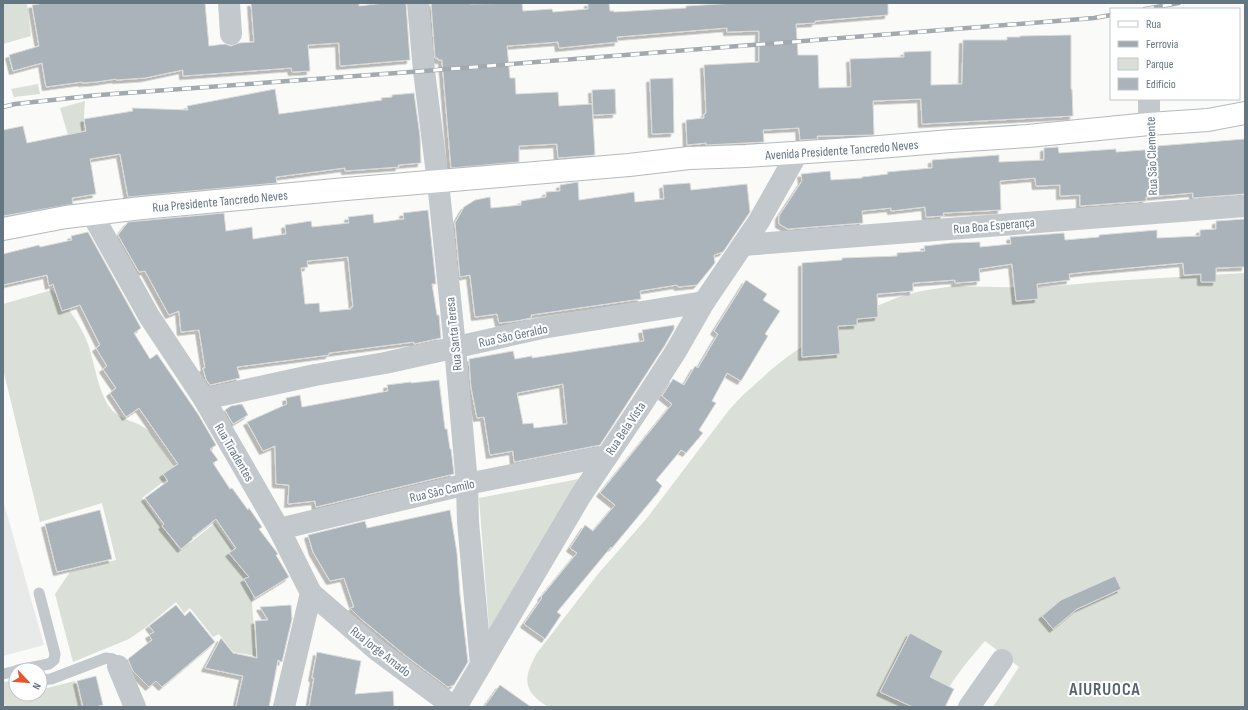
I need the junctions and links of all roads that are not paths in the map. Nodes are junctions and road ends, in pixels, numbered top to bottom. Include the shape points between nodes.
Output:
1 (229, 3) edge
2 (418, 3) edge
3 (231, 34) dead end
4 (1149, 100) edge
5 (1245, 113) edge
6 (1149, 124) junction
7 (798, 152) junction
8 (438, 182) junction
9 (1245, 206) edge
10 (92, 214) junction
11 (3, 229) edge
12 (743, 245) junction
13 (704, 302) junction
14 (455, 347) junction
15 (204, 399) junction
16 (607, 456) junction
17 (467, 484) junction
18 (279, 530) junction
19 (40, 593) dead end
20 (311, 593) junction
21 (1002, 660) dead end
22 (48, 664) edge
23 (481, 665) junction
24 (118, 666) joint
25 (48, 678) edge
26 (135, 707) edge
27 (284, 707) edge
28 (455, 707) edge
29 (969, 707) edge

1 - 3 street
2 - 8 street, Rua Santa Teresa
4 - 6 street, Rua São Clemente
5 - 6 street, Avenida Presidente Tancredo Neves via 1208,120
6 - 7 street, Avenida Presidente Tancredo Neves via 1028,136
7 - 8 street, Avenida Presidente Tancredo Neves via 689,158
7 - 12 street, Rua Bela Vista
8 - 10 street, Rua Presidente Tancredo Neves
8 - 14 street, Rua Santa Teresa
9 - 12 street, Rua Boa Esperança
10 - 11 street, Rua Presidente Tancredo Neves
10 - 15 street, Rua Tiradentes via 149,316
12 - 13 street, Rua Bela Vista
13 - 14 street, Rua São Geraldo via 542,328
13 - 16 street, Rua Bela Vista via 676,351
14 - 15 street, Rua São Geraldo
14 - 17 street, Rua Santa Teresa
15 - 18 street, Rua Tiradentes
16 - 17 street, Rua São Camilo
16 - 23 street, Rua Bela Vista via 581,495
17 - 18 street, Rua São Camilo
17 - 23 street, Rua Santa Teresa
18 - 20 street, Rua Tiradentes
19 - 22 lane via 54,654 54,660
20 - 27 street
20 - 28 street, Rua Jorge Amado via 378,651
21 - 29 street
23 - 28 street, Rua Bela Vista
24 - 25 lane via 113,659 104,658
24 - 26 street

